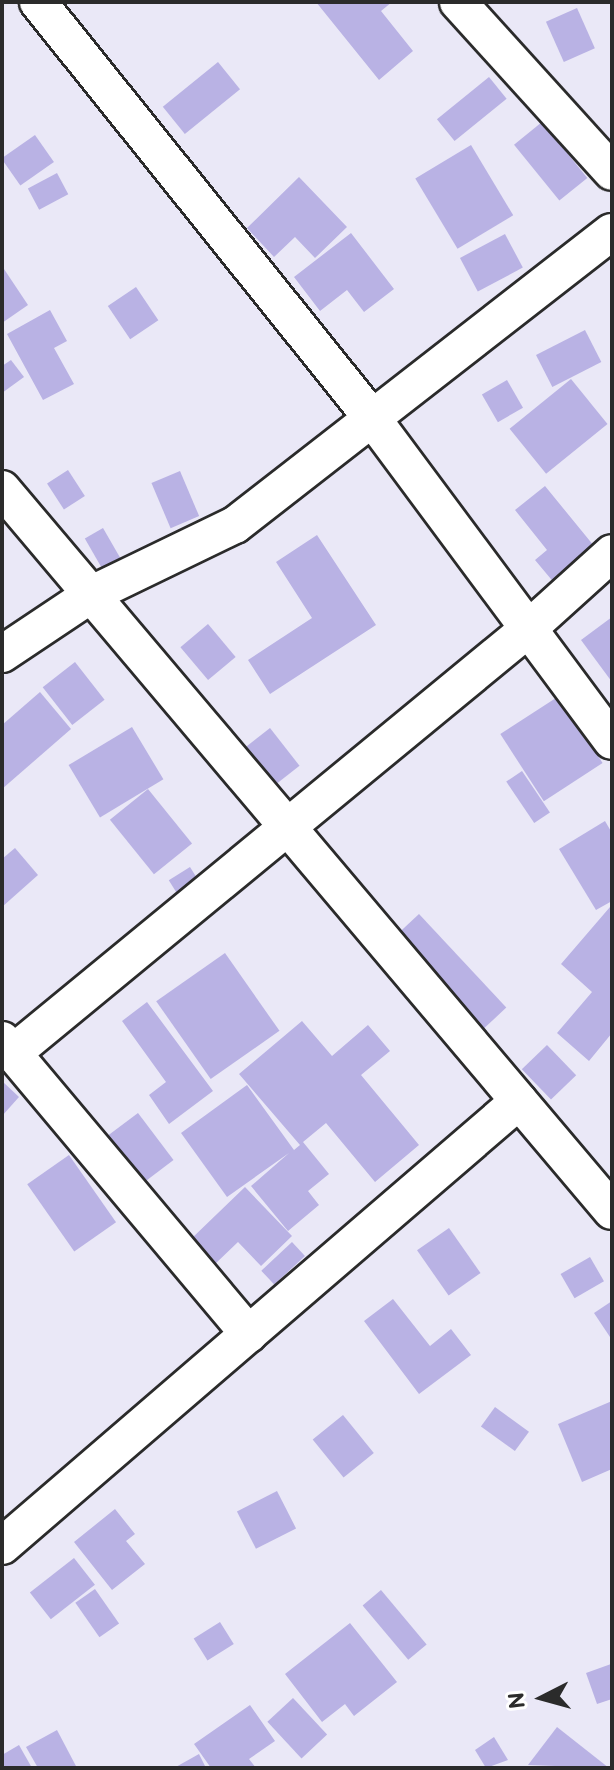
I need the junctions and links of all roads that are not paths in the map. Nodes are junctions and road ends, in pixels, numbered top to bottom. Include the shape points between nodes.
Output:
1 (38, 2) edge
2 (458, 2) edge
3 (612, 172) edge
4 (612, 232) edge
5 (372, 418) junction
6 (2, 489) edge
7 (612, 553) edge
8 (92, 594) junction
9 (528, 629) junction
10 (2, 654) edge
11 (612, 741) edge
12 (287, 825) junction
13 (7, 1047) edge
14 (519, 1101) junction
15 (612, 1211) edge
16 (249, 1334) junction
17 (2, 1546) edge

1 - 5 street
2 - 3 street
4 - 5 street
5 - 8 street via 235,525
5 - 9 street
6 - 8 street
7 - 9 street
8 - 10 street
8 - 12 street
9 - 11 street
9 - 12 street
12 - 13 street
12 - 14 street
13 - 16 street
14 - 15 street
14 - 16 street
16 - 17 street

